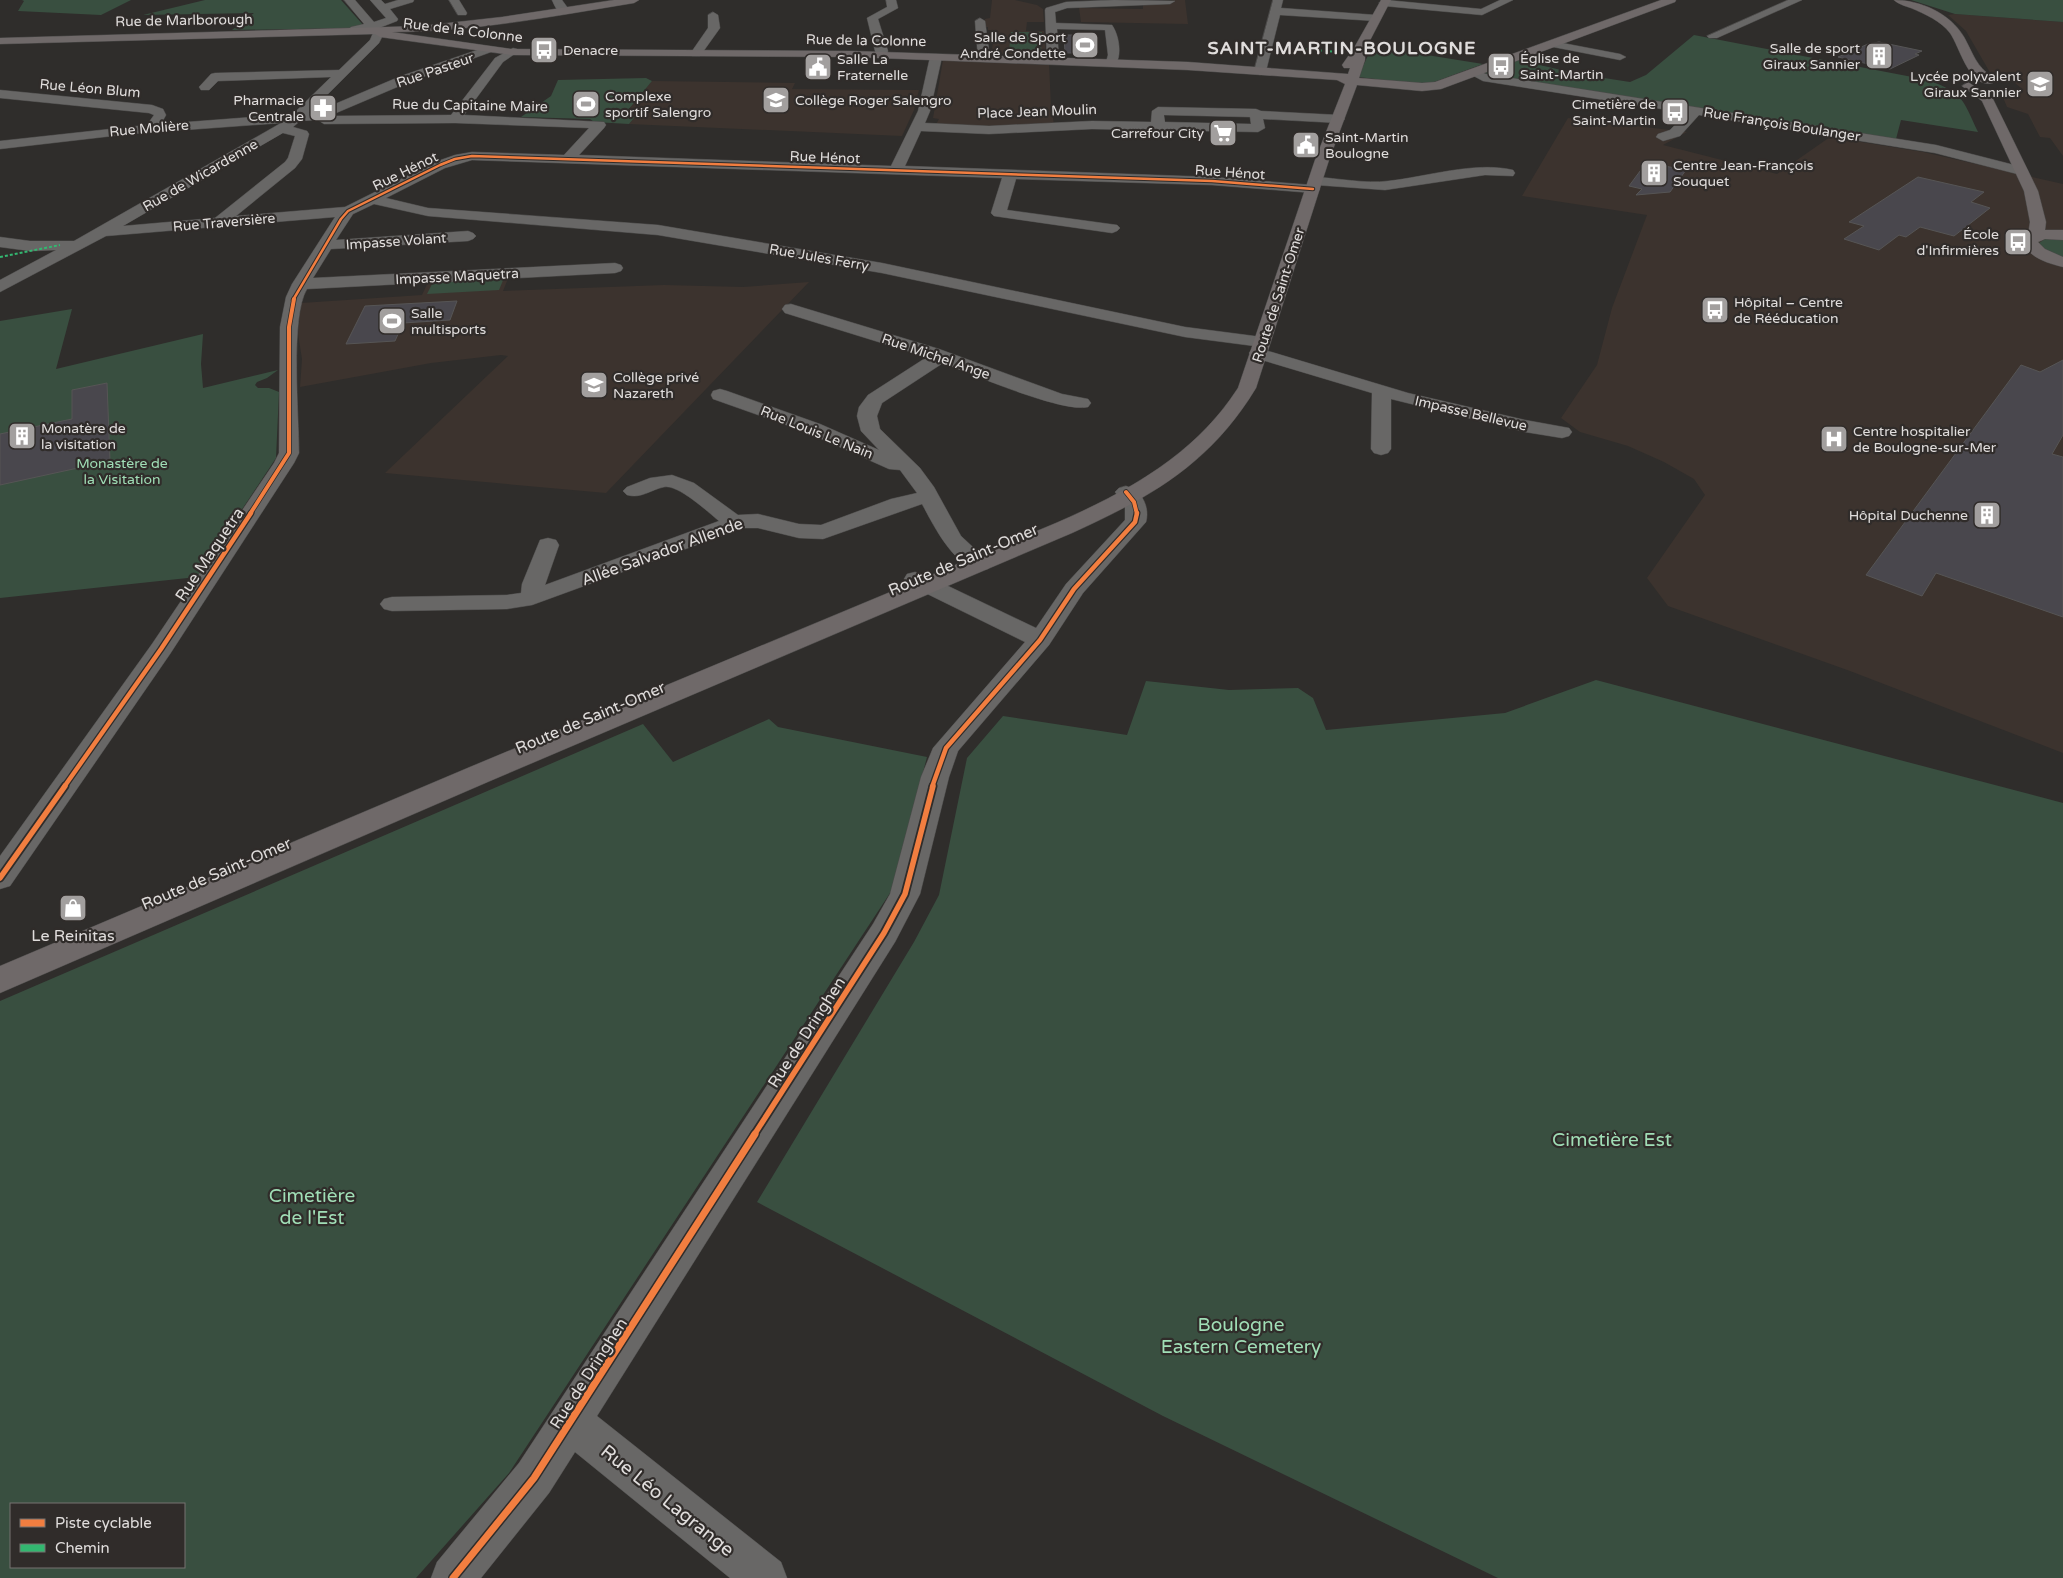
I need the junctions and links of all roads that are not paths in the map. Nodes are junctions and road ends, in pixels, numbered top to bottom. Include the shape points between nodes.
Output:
1 (349, 0) edge
2 (409, 0) edge
3 (454, 0) edge
4 (558, 0) edge
5 (634, 0) edge
6 (891, 0) edge
7 (1278, 0) edge
8 (1508, 0) edge
9 (1671, 0) edge
10 (1797, 0) edge
11 (1899, 0) edge
12 (1170, 1) edge
13 (1385, 2) edge
14 (1068, 3) edge
15 (379, 4) edge
16 (565, 11) junction
17 (1275, 12) junction
18 (462, 13) dead end
19 (713, 16) dead end
20 (980, 16) dead end
21 (1376, 18) junction
22 (550, 25) dead end
23 (1052, 26) junction
24 (1069, 26) junction
25 (376, 33) junction
26 (1713, 36) dead end
27 (0, 41) edge
28 (1552, 44) junction
29 (513, 48) junction
30 (481, 51) junction
31 (696, 54) junction
32 (882, 55) junction
33 (936, 56) junction
34 (1620, 57) dead end
35 (984, 58) junction
36 (499, 60) junction
37 (1053, 60) junction
38 (1112, 62) junction
39 (1973, 68) junction
40 (1260, 71) junction
41 (342, 73) junction
42 (1474, 73) junction
43 (1348, 79) junction
44 (1966, 82) junction
45 (205, 87) dead end
46 (1994, 88) junction
47 (0, 94) edge
48 (1696, 111) junction
49 (298, 117) junction
50 (455, 119) junction
51 (1332, 123) junction
52 (917, 127) junction
53 (152, 128) junction
54 (282, 128) junction
55 (1663, 137) dead end
56 (301, 138) junction
57 (259, 142) junction
58 (0, 145) edge
59 (568, 159) junction
60 (896, 170) junction
61 (2021, 171) junction
62 (1508, 173) dead end
63 (1010, 174) junction
64 (1314, 185) junction
65 (2031, 191) junction
66 (374, 199) junction
67 (348, 211) junction
68 (220, 222) junction
69 (2059, 223) edge
70 (1112, 228) dead end
71 (100, 233) junction
72 (468, 236) dead end
73 (2036, 236) junction
74 (0, 242) edge
75 (78, 245) junction
76 (324, 245) junction
77 (2063, 262) edge
78 (615, 268) dead end
79 (300, 284) junction
80 (0, 287) edge
81 (791, 309) dead end
82 (1260, 347) junction
83 (941, 356) junction
84 (1381, 391) junction
85 (720, 395) dead end
86 (1081, 403) dead end
87 (1562, 432) dead end
88 (1381, 449) dead end
89 (913, 472) junction
90 (634, 492) dead end
91 (929, 496) junction
92 (1131, 499) junction
93 (735, 523) junction
94 (548, 545) dead end
95 (974, 560) junction
96 (922, 582) junction
97 (532, 598) junction
98 (392, 604) dead end
99 (1040, 640) junction
100 (0, 878) edge
101 (0, 964) edge
102 (0, 980) edge
103 (571, 1422) junction
104 (453, 1578) edge
105 (765, 1578) edge

1 - 25 street
2 - 15 street
3 - 18 street
4 - 16 street
5 - 16 main road
6 - 32 street via 893,8 872,18
7 - 17 street
8 - 13 street via 1482,12
9 - 28 main road, Rue de la Colonne
10 - 26 street
11 - 39 main road via 1930,12 1948,25
12 - 14 street via 1111,5
13 - 21 main road, Route de Saint-Omer
14 - 23 street via 1050,9
14 - 24 street
15 - 25 street, Rue de Wicardenne via 393,19
16 - 22 main road via 570,16
16 - 25 main road
17 - 21 street
17 - 40 street
19 - 31 street via 714,28
20 - 35 street
21 - 43 main road, Route de Saint-Omer
23 - 24 street
23 - 37 street
24 - 38 street via 1109,28 1114,53
25 - 27 main road, Rue de Marlborough
25 - 30 main road, Rue de la Colonne
25 - 41 street, Rue de Wicardenne
28 - 34 street
28 - 42 main road, Rue de la Colonne
29 - 30 main road, Rue de la Colonne
29 - 31 main road, Rue de la Colonne
29 - 36 street
30 - 36 street via 498,54 501,56
30 - 49 street, Rue Pasteur via 405,78 327,114
31 - 32 main road, Rue de la Colonne
32 - 33 main road, Rue de la Colonne
33 - 35 main road, Rue de la Colonne
33 - 52 street via 924,111
35 - 37 main road, Rue de la Colonne
36 - 50 street
37 - 38 main road, Rue de la Colonne
38 - 40 main road, Rue de la Colonne
39 - 44 main road
39 - 46 main road
40 - 43 main road, Rue de la Colonne
41 - 45 street via 215,78
41 - 49 street, Rue de Wicardenne
42 - 43 main road, Rue de la Colonne via 1429,87
42 - 48 street, Rue François Boulanger
43 - 51 main road, Route de Saint-Omer
44 - 46 main road
44 - 46 main road
46 - 61 main road
47 - 53 street, Rue Léon Blum via 152,109 160,115
48 - 55 street via 1675,133
48 - 61 street, Rue François Boulanger via 1931,148
49 - 53 street, Rue Molière
49 - 54 street, Rue de Wicardenne
50 - 56 street, Rue du Capitaine Maire via 316,120 304,125
50 - 59 street, Rue du Capitaine Maire via 599,125
51 - 52 street, Place Jean Moulin via 1256,119 1258,128 1092,125 989,130
51 - 64 main road, Route de Saint-Omer
52 - 60 street
53 - 58 street, Rue Molière
54 - 56 street
54 - 57 street, Rue de Wicardenne
56 - 57 street
56 - 68 street via 290,165
57 - 71 street, Rue de Wicardenne
59 - 60 street, Rue Hénot
59 - 66 street, Rue Hénot via 464,157 440,165
60 - 63 street, Rue Hénot
61 - 65 main road
62 - 64 street, Rue Hénot via 1485,171 1385,186
63 - 64 street, Rue Hénot
63 - 70 street via 999,213
64 - 82 main road, Route de Saint-Omer
65 - 69 main road
65 - 73 main road via 2038,222
66 - 67 street, Rue Hénot
66 - 82 street, Rue Jules Ferry via 415,210 658,230 882,268
67 - 68 street, Rue Traversière
67 - 76 street, Rue Maquetra
68 - 71 street, Rue Traversière
69 - 73 main road
71 - 75 street, Rue de Wicardenne
72 - 76 street, Impasse Volant
73 - 77 main road via 2030,242 2034,249
74 - 75 street via 30,246
75 - 80 street, Rue de Wicardenne
76 - 79 street, Rue Maquetra
78 - 79 street, Impasse Maquetra
79 - 100 street, Rue Maquetra via 288,327 287,458 161,649
81 - 83 street, Rue Michel Ange
82 - 84 street, Impasse Bellevue
82 - 92 main road, Route de Saint-Omer via 1247,388 1235,408 1209,438
83 - 86 street, Rue Michel Ange via 1053,397
83 - 89 street via 879,396 867,416 868,426 874,435
84 - 87 street, Impasse Bellevue
84 - 88 street
85 - 89 street, Rue Louis Le Nain via 807,426
89 - 91 street
90 - 93 street via 674,481 696,493
91 - 93 street, Allée Salvador Allende via 823,532 799,531 758,521
91 - 95 street via 949,534
92 - 95 main road, Route de Saint-Omer
92 - 99 street, Rue de Dringhen via 1135,522 1074,589
93 - 97 street, Allée Salvador Allende
94 - 97 street
95 - 96 main road, Route de Saint-Omer
96 - 99 street
96 - 101 main road, Route de Saint-Omer
96 - 102 main road
97 - 98 street, Allée Salvador Allende via 507,602
99 - 103 street, Rue de Dringhen via 946,748 935,777 905,894 884,933
103 - 104 street, Rue de Dringhen via 534,1478
103 - 105 street, Rue Léo Lagrange

